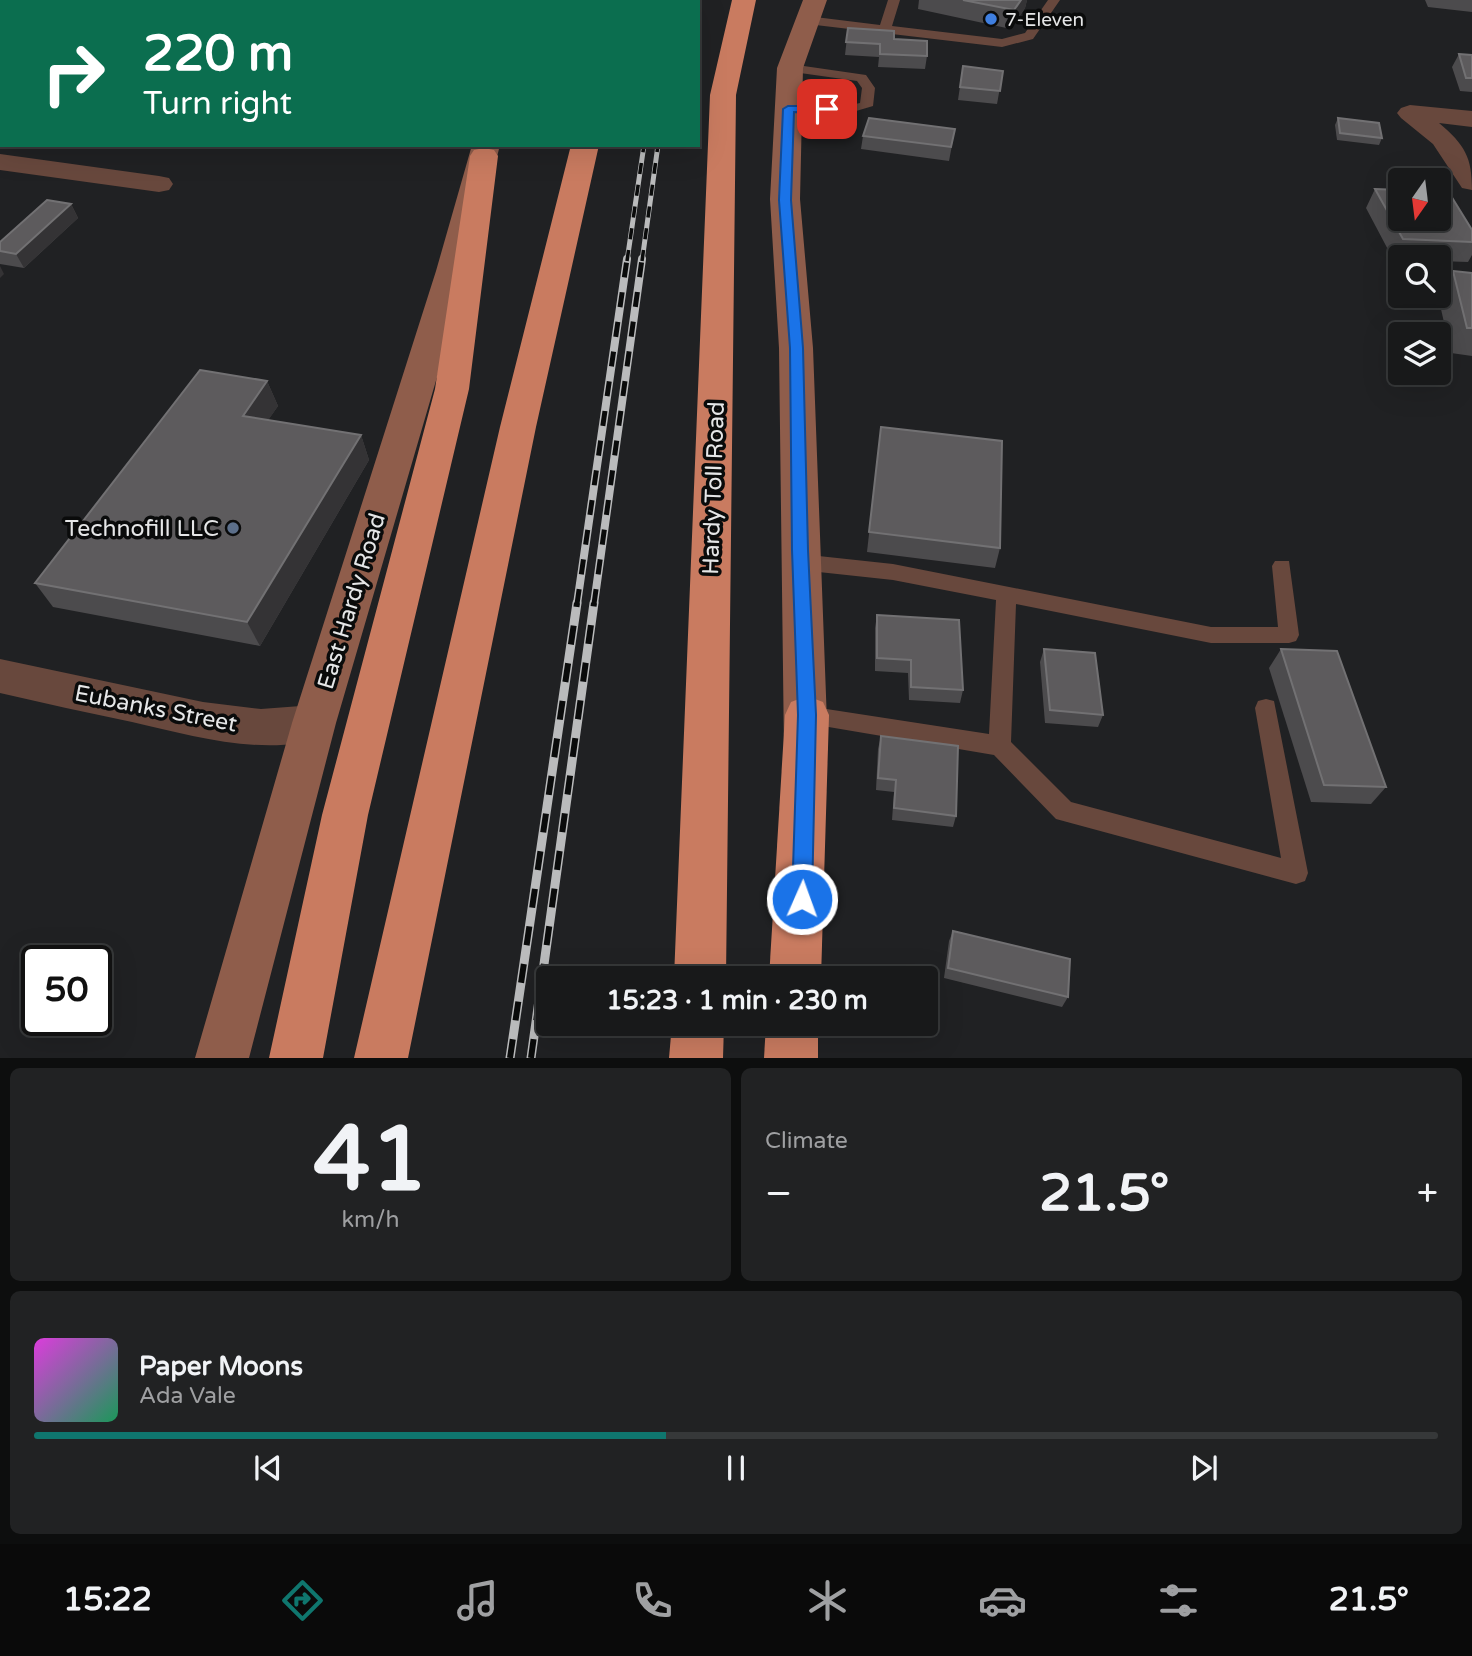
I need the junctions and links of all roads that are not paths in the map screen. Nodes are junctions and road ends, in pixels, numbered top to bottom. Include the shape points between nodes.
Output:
1 (744, 0) edge
2 (894, 0) edge
3 (1054, 0) edge
4 (811, 10) edge
5 (885, 29) junction
6 (790, 68) junction
7 (788, 109) junction
8 (1472, 120) edge
9 (585, 147) edge
10 (485, 150) edge
11 (0, 162) edge
12 (1472, 182) edge
13 (159, 184) dead end
14 (800, 562) junction
15 (1282, 566) dead end
16 (1006, 594) junction
17 (0, 676) edge
18 (1266, 708) dead end
19 (807, 715) junction
20 (314, 723) junction
21 (1000, 746) junction
22 (700, 966) edge
23 (795, 966) edge
24 (800, 966) edge
25 (697, 1036) edge
26 (792, 1036) edge
27 (799, 1036) edge
28 (222, 1058) edge
29 (296, 1058) edge
30 (381, 1058) edge
31 (696, 1058) edge
32 (791, 1058) edge
33 (798, 1058) edge

1 - 22 highway, Hardy Toll Road via 723,96
2 - 5 lane
3 - 5 lane via 1029,36 1018,41
4 - 5 lane
4 - 6 main road
6 - 7 main road
6 - 7 lane via 861,78 869,88 866,106
7 - 14 main road via 785,200 796,348
8 - 12 street via 1410,113 1442,139
9 - 30 highway via 518,427
10 - 20 main road, East Hardy Road
10 - 29 highway via 452,389 345,815
11 - 13 street
14 - 16 lane via 893,572
14 - 19 main road
15 - 16 lane via 1289,635 1211,635
16 - 21 lane
17 - 20 street, Eubanks Street via 203,719 261,727
18 - 21 lane via 1297,873 1064,811
19 - 21 lane
19 - 23 highway
19 - 24 main road
20 - 28 main road, East Hardy Road
25 - 31 highway
26 - 32 highway
27 - 33 main road

